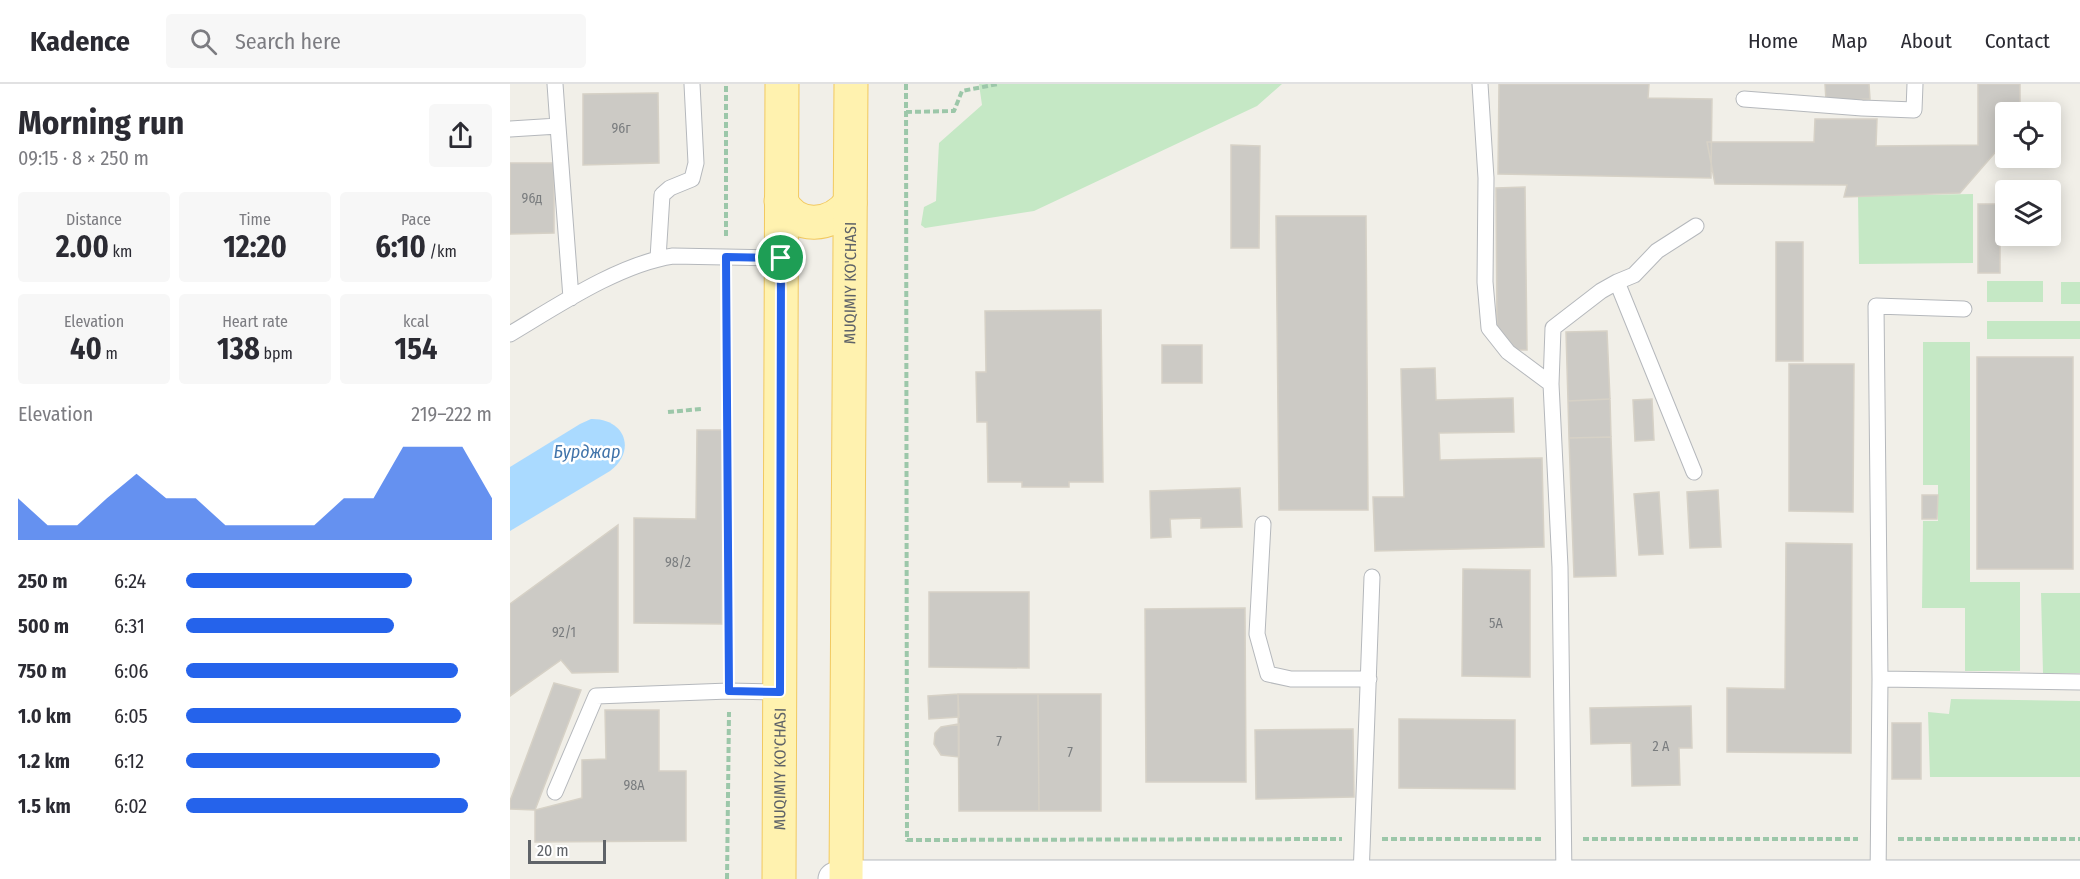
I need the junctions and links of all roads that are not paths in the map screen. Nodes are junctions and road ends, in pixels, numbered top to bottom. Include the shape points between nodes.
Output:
1 (555, 84) edge
2 (692, 84) edge
3 (782, 84) edge
4 (851, 84) edge
5 (1480, 84) edge
6 (1915, 84) edge
7 (1744, 99) dead end
8 (558, 126) junction
9 (510, 129) edge
10 (781, 201) junction
11 (850, 203) junction
12 (1696, 226) dead end
13 (658, 258) junction
14 (781, 258) junction
15 (1617, 282) junction
16 (571, 298) junction
17 (1964, 309) dead end
18 (510, 334) edge
19 (1551, 384) junction
20 (1694, 472) dead end
21 (1263, 524) dead end
22 (1372, 577) dead end
23 (1880, 678) junction
24 (1369, 679) junction
25 (2080, 682) edge
26 (780, 692) junction
27 (555, 792) dead end
28 (1361, 876) junction
29 (1564, 877) junction
30 (2080, 877) edge
31 (843, 878) edge
32 (1878, 878) edge
33 (779, 879) edge

1 - 8 lane
2 - 13 lane via 696,163 692,179 662,195
3 - 10 main road, MUQIMIY KO'CHASI
4 - 11 main road, MUQIMIY KO'CHASI
5 - 19 lane via 1489,328 1508,352
6 - 7 lane via 1914,111
8 - 9 lane
8 - 16 lane
10 - 11 main road via 789,213 812,223 835,218
10 - 14 main road, MUQIMIY KO'CHASI
11 - 31 main road, MUQIMIY KO'CHASI
12 - 15 lane via 1657,251 1634,275
13 - 14 lane
13 - 16 lane
14 - 26 main road, MUQIMIY KO'CHASI
15 - 19 lane via 1553,328
15 - 20 lane
16 - 18 lane
17 - 23 lane via 1876,306
19 - 29 lane via 1560,567
21 - 24 lane via 1257,634 1268,674 1292,679
22 - 24 lane
23 - 25 lane
23 - 32 lane
24 - 28 lane
26 - 27 lane via 596,696
26 - 33 main road, MUQIMIY KO'CHASI
28 - 29 main road
28 - 31 main road
29 - 32 main road
30 - 32 main road

